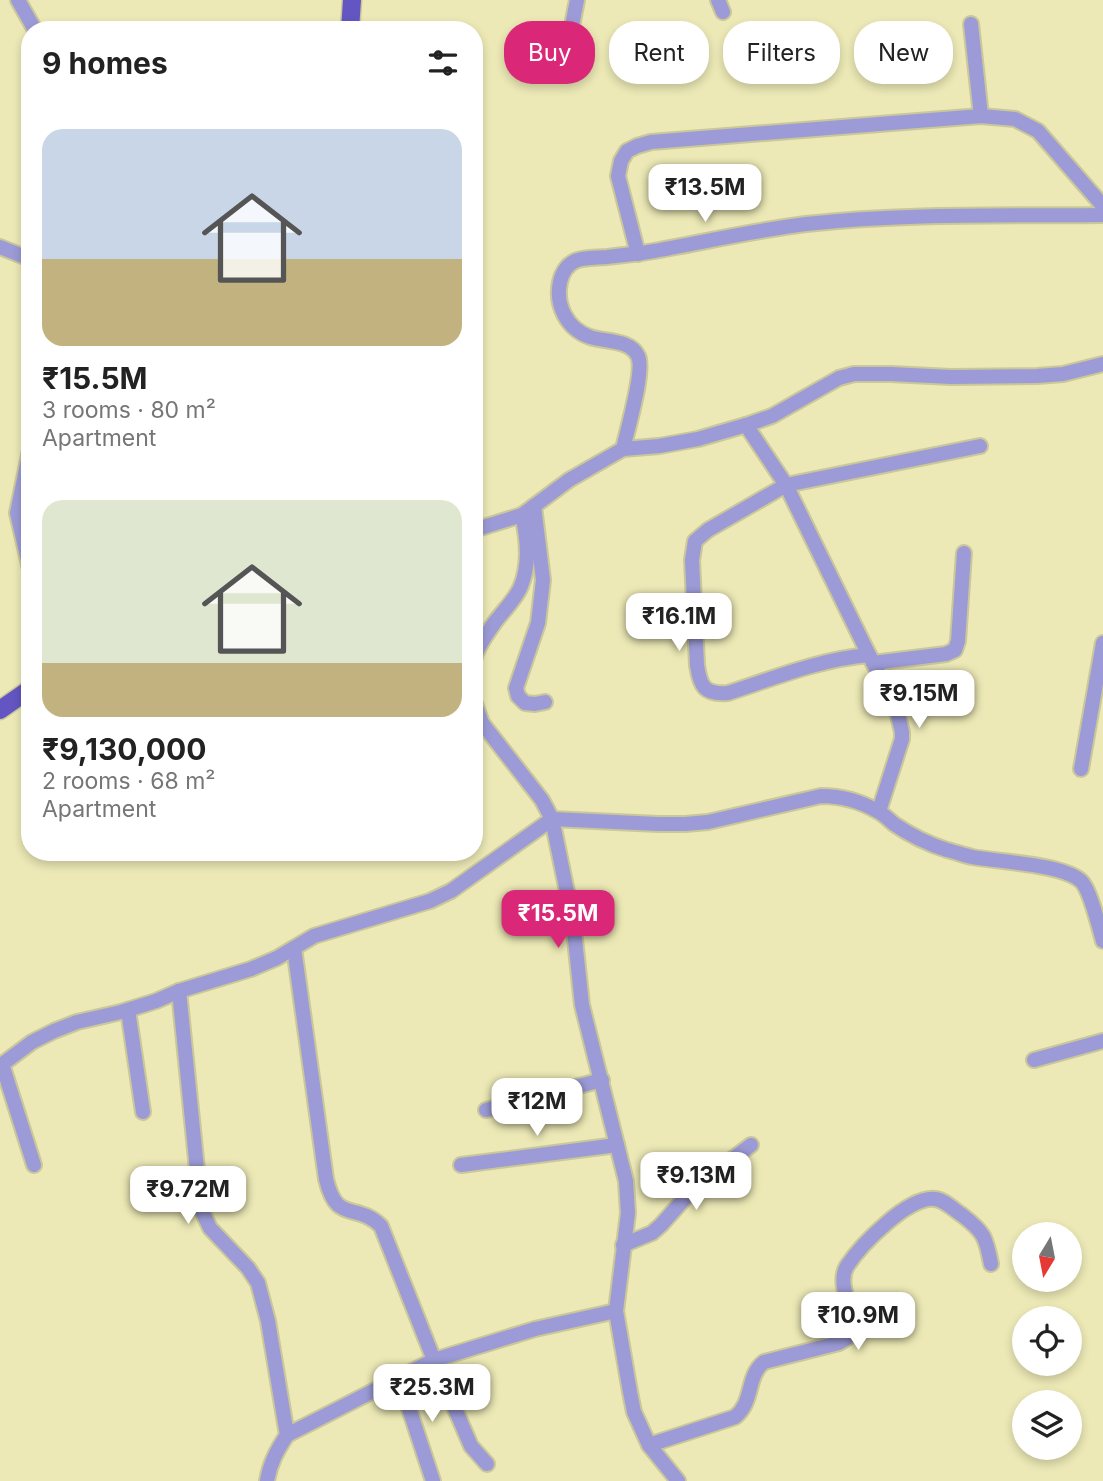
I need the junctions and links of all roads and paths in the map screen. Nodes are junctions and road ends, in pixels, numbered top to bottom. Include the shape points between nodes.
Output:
1 (18, 0) edge
2 (352, 0) edge
3 (577, 0) edge
4 (30, 21) edge
5 (351, 21) edge
6 (572, 21) edge
7 (971, 23) dead end
8 (981, 116) junction
9 (1103, 206) edge
10 (1103, 215) edge
11 (0, 247) edge
12 (21, 252) edge
13 (638, 254) junction
14 (1103, 364) edge
15 (746, 425) junction
16 (980, 446) dead end
17 (623, 449) junction
18 (786, 485) junction
19 (21, 494) edge
20 (528, 510) junction
21 (483, 527) edge
22 (21, 530) edge
23 (964, 553) dead end
24 (483, 639) edge
25 (1103, 643) edge
26 (871, 659) junction
27 (1098, 691) edge
28 (21, 695) edge
29 (545, 702) dead end
30 (0, 709) edge
31 (483, 724) edge
32 (1081, 769) dead end
33 (878, 811) junction
34 (552, 819) junction
35 (1103, 941) edge
36 (294, 948) junction
37 (179, 990) junction
38 (128, 1010) junction
39 (1103, 1041) edge
40 (1034, 1060) dead end
41 (1, 1065) edge
42 (601, 1080) junction
43 (486, 1110) dead end
44 (143, 1112) dead end
45 (617, 1145) junction
46 (751, 1145) dead end
47 (34, 1165) dead end
48 (461, 1165) dead end
49 (623, 1245) junction
50 (991, 1264) dead end
51 (616, 1311) junction
52 (434, 1360) junction
53 (399, 1378) junction
54 (287, 1435) junction
55 (649, 1445) junction
56 (487, 1464) dead end
57 (267, 1481) edge
58 (433, 1481) edge
59 (678, 1481) edge

1 - 4 street
2 - 5 main road
3 - 6 street
7 - 8 street
8 - 9 street via 1015,119 1038,131
8 - 13 street via 637,146 627,151 618,176
10 - 13 street via 853,220
11 - 12 street
13 - 17 street via 573,262 561,278 558,298 564,316 581,333 622,343 639,357
14 - 15 street via 1037,376 854,374
15 - 17 street via 698,439
15 - 18 street
16 - 18 street
17 - 20 street
18 - 26 street
18 - 26 street via 695,541 691,561 702,687 728,693 826,662
19 - 22 street via 17,513
20 - 21 street
20 - 24 street via 520,587
20 - 29 street via 543,580 538,623 516,688 525,703
23 - 26 street via 955,649 946,654
25 - 27 street
26 - 33 street via 896,707 902,732
27 - 32 street
28 - 30 main road
31 - 34 street
33 - 34 street via 856,801 821,796 685,824
33 - 35 street via 922,840 945,849 1060,871 1080,880
34 - 36 street via 451,891 314,936
34 - 42 street via 573,921 582,1005
36 - 37 street via 251,969
36 - 52 street via 330,1194 340,1208 372,1217 381,1226
37 - 38 street
37 - 54 street via 201,1209 210,1228 258,1283
38 - 41 street via 54,1031
38 - 44 street
39 - 40 street
41 - 47 street
42 - 43 street
42 - 45 street
45 - 48 street
45 - 49 street via 628,1198
46 - 49 street via 693,1189 652,1233
49 - 51 street
50 - 55 street via 987,1241 975,1225 941,1200 914,1204 871,1236 846,1267 842,1278 853,1318 850,1336 839,1343 764,1362 755,1373 746,1404 735,1417
51 - 52 street via 535,1329
51 - 55 street via 629,1392
52 - 53 street
52 - 56 street via 471,1446
53 - 54 street
53 - 58 street
54 - 57 street via 277,1449
55 - 59 street

